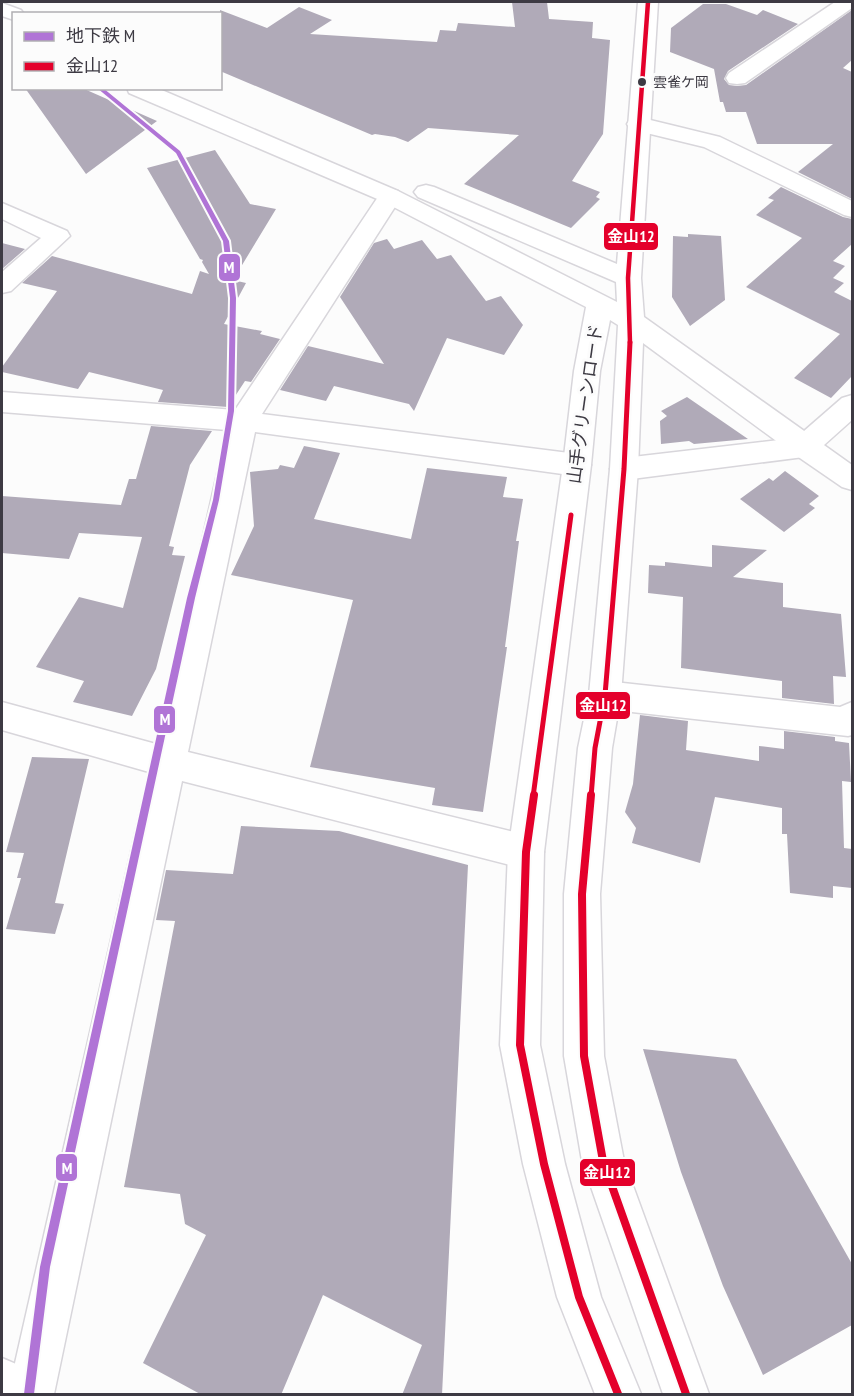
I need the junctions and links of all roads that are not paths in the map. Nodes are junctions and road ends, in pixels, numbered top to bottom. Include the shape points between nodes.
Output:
1 (648, 2) edge
2 (848, 2) edge
3 (737, 78) dead end
4 (142, 90) edge
5 (191, 90) edge
6 (638, 124) junction
7 (390, 196) junction
8 (2, 210) edge
9 (852, 210) edge
10 (628, 278) junction
11 (2, 285) edge
12 (600, 303) junction
13 (631, 321) junction
14 (2, 402) edge
15 (852, 405) edge
16 (243, 421) junction
17 (804, 447) junction
18 (577, 465) junction
19 (624, 470) junction
20 (852, 479) edge
21 (605, 695) junction
22 (2, 716) edge
23 (852, 716) edge
24 (168, 762) junction
25 (526, 852) junction
26 (12, 1388) edge
27 (618, 1395) edge
28 (686, 1395) edge

1 - 6 street, 山手グリーンロード
2 - 3 street
4 - 7 street, 山手グリーンロード
5 - 10 street
6 - 9 street via 712,142
6 - 10 street, 山手グリーンロード
7 - 12 street, 山手グリーンロード
7 - 16 street
8 - 11 street via 58,237
10 - 12 street
10 - 13 street, 山手グリーンロード
12 - 13 street
12 - 18 street, 山手グリーンロード via 587,371
13 - 17 street
13 - 19 street, 山手グリーンロード
14 - 16 street
15 - 17 street
16 - 18 street
16 - 24 street
17 - 19 street
17 - 20 street
18 - 25 street, 山手グリーンロード
19 - 21 street, 山手グリーンロード
21 - 23 street via 848,722
21 - 28 street, 山手グリーンロード via 595,748 582,894 584,1056 603,1161
22 - 24 street
24 - 25 street
24 - 26 street
25 - 27 street, 山手グリーンロード via 520,1045 544,1164 579,1297

